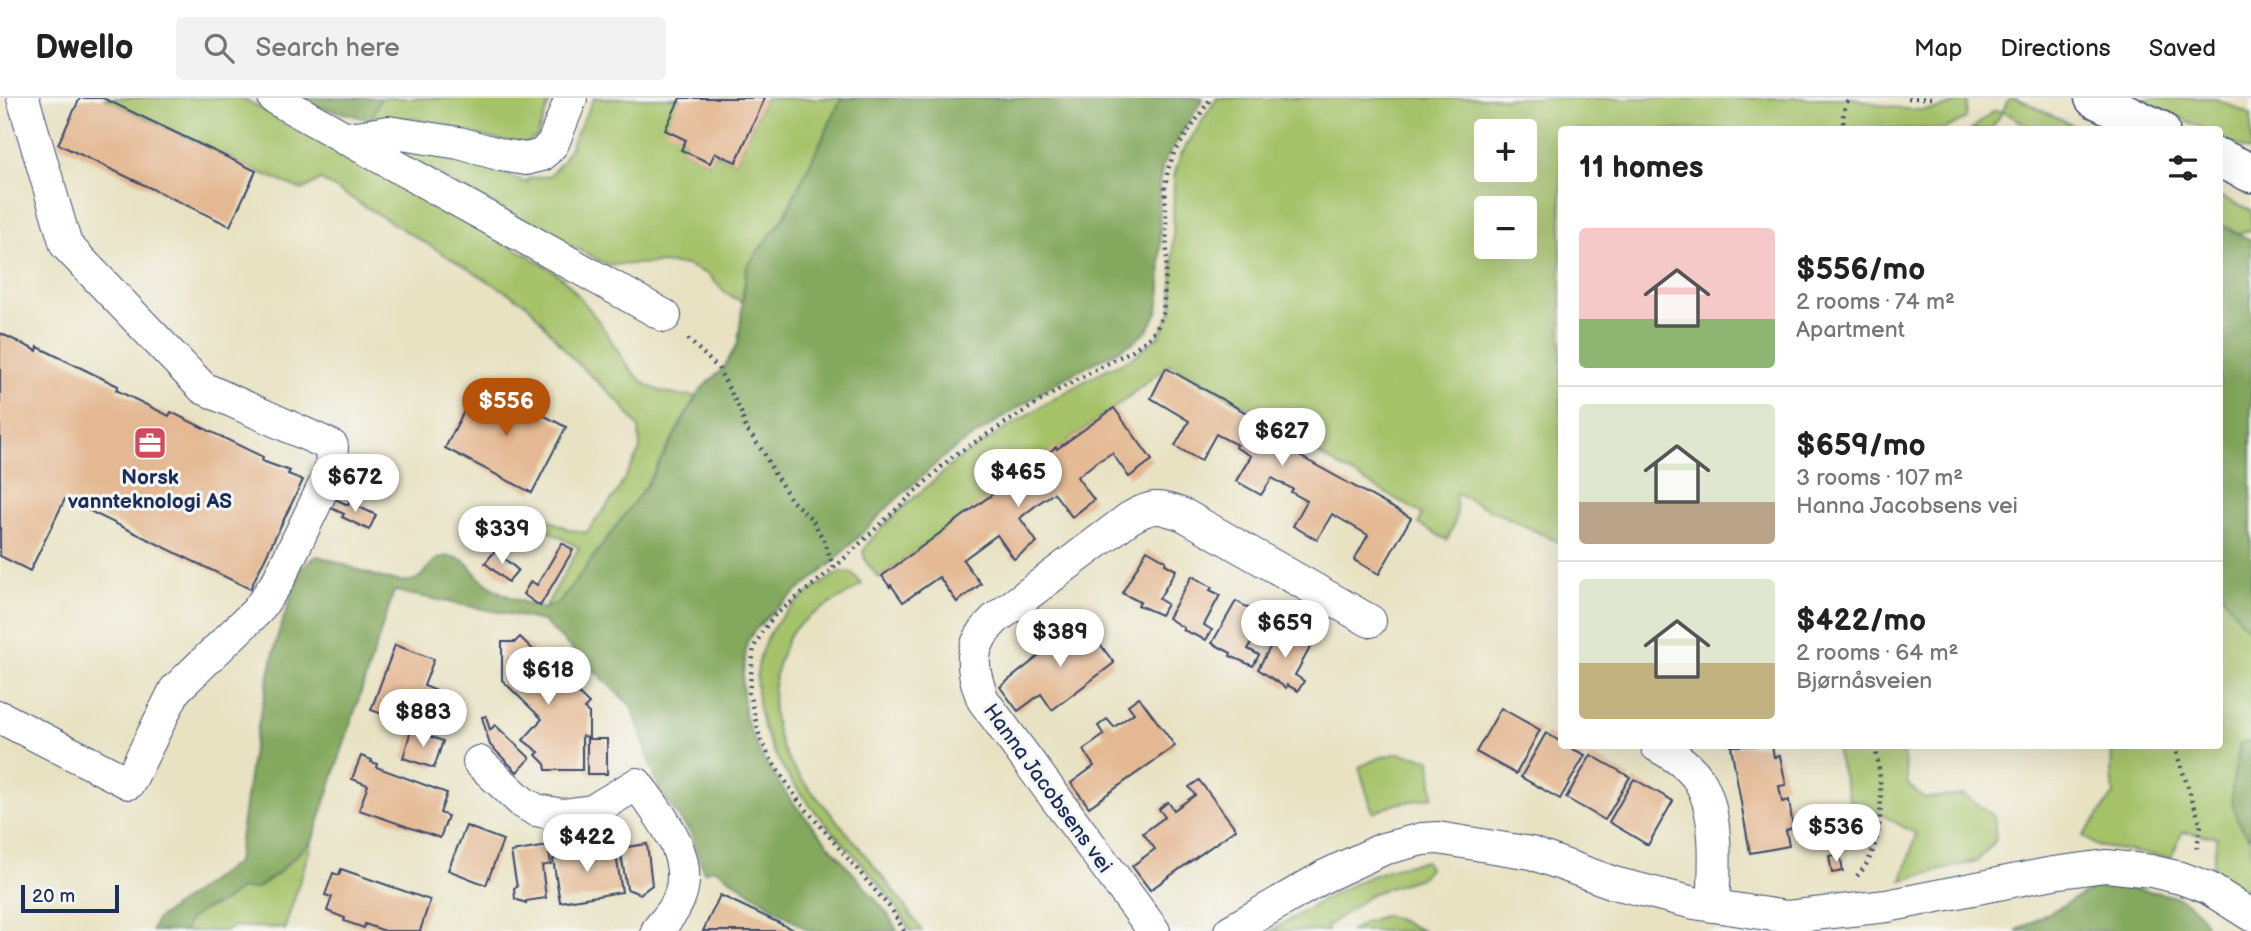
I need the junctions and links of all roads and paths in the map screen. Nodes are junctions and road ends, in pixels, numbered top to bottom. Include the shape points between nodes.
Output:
1 (23, 98) edge
2 (274, 98) edge
3 (571, 98) edge
4 (1211, 98) edge
5 (1849, 98) edge
6 (1908, 98) edge
7 (1931, 98) edge
8 (2094, 98) edge
9 (1844, 126) edge
10 (2152, 126) edge
11 (345, 139) junction
12 (2223, 160) edge
13 (2251, 173) edge
14 (665, 316) joint
15 (834, 568) junction
16 (1370, 621) dead end
17 (0, 717) edge
18 (1662, 749) edge
19 (1876, 749) edge
20 (2175, 749) edge
21 (479, 762) dead end
22 (2190, 881) junction
23 (1713, 906) junction
24 (1841, 910) junction
25 (2251, 915) edge
26 (1786, 924) edge
27 (657, 931) edge
28 (904, 931) edge
29 (1154, 931) edge
30 (1230, 931) edge

1 - 17 street via 66,245 203,388 332,446 331,471 278,581 257,611 175,690 129,783
2 - 11 street
3 - 11 street via 553,144 542,155 526,159 388,132
4 - 15 path via 1168,169 1165,300 1158,326 1148,339 953,456
5 - 9 path
6 - 7 path
8 - 10 highway
11 - 14 street
12 - 13 highway
14 - 15 path via 718,369 745,427 792,501 812,519
15 - 28 path via 783,608 762,632 751,666 752,713 782,778
16 - 29 street, Hanna Jacobsens vei via 1161,507 1147,508 1128,519 982,633 973,665 983,700
18 - 23 street via 1698,778 1706,794 1715,864
19 - 24 path via 1881,771 1881,821 1870,855 1848,884
20 - 22 path via 2201,825
21 - 27 street via 522,802 562,815 592,811 637,784 671,832 684,864 675,907
22 - 24 street via 2106,866
22 - 25 street
23 - 26 street
23 - 30 street via 1614,883 1531,853 1422,839 1383,849 1325,876
24 - 26 street

